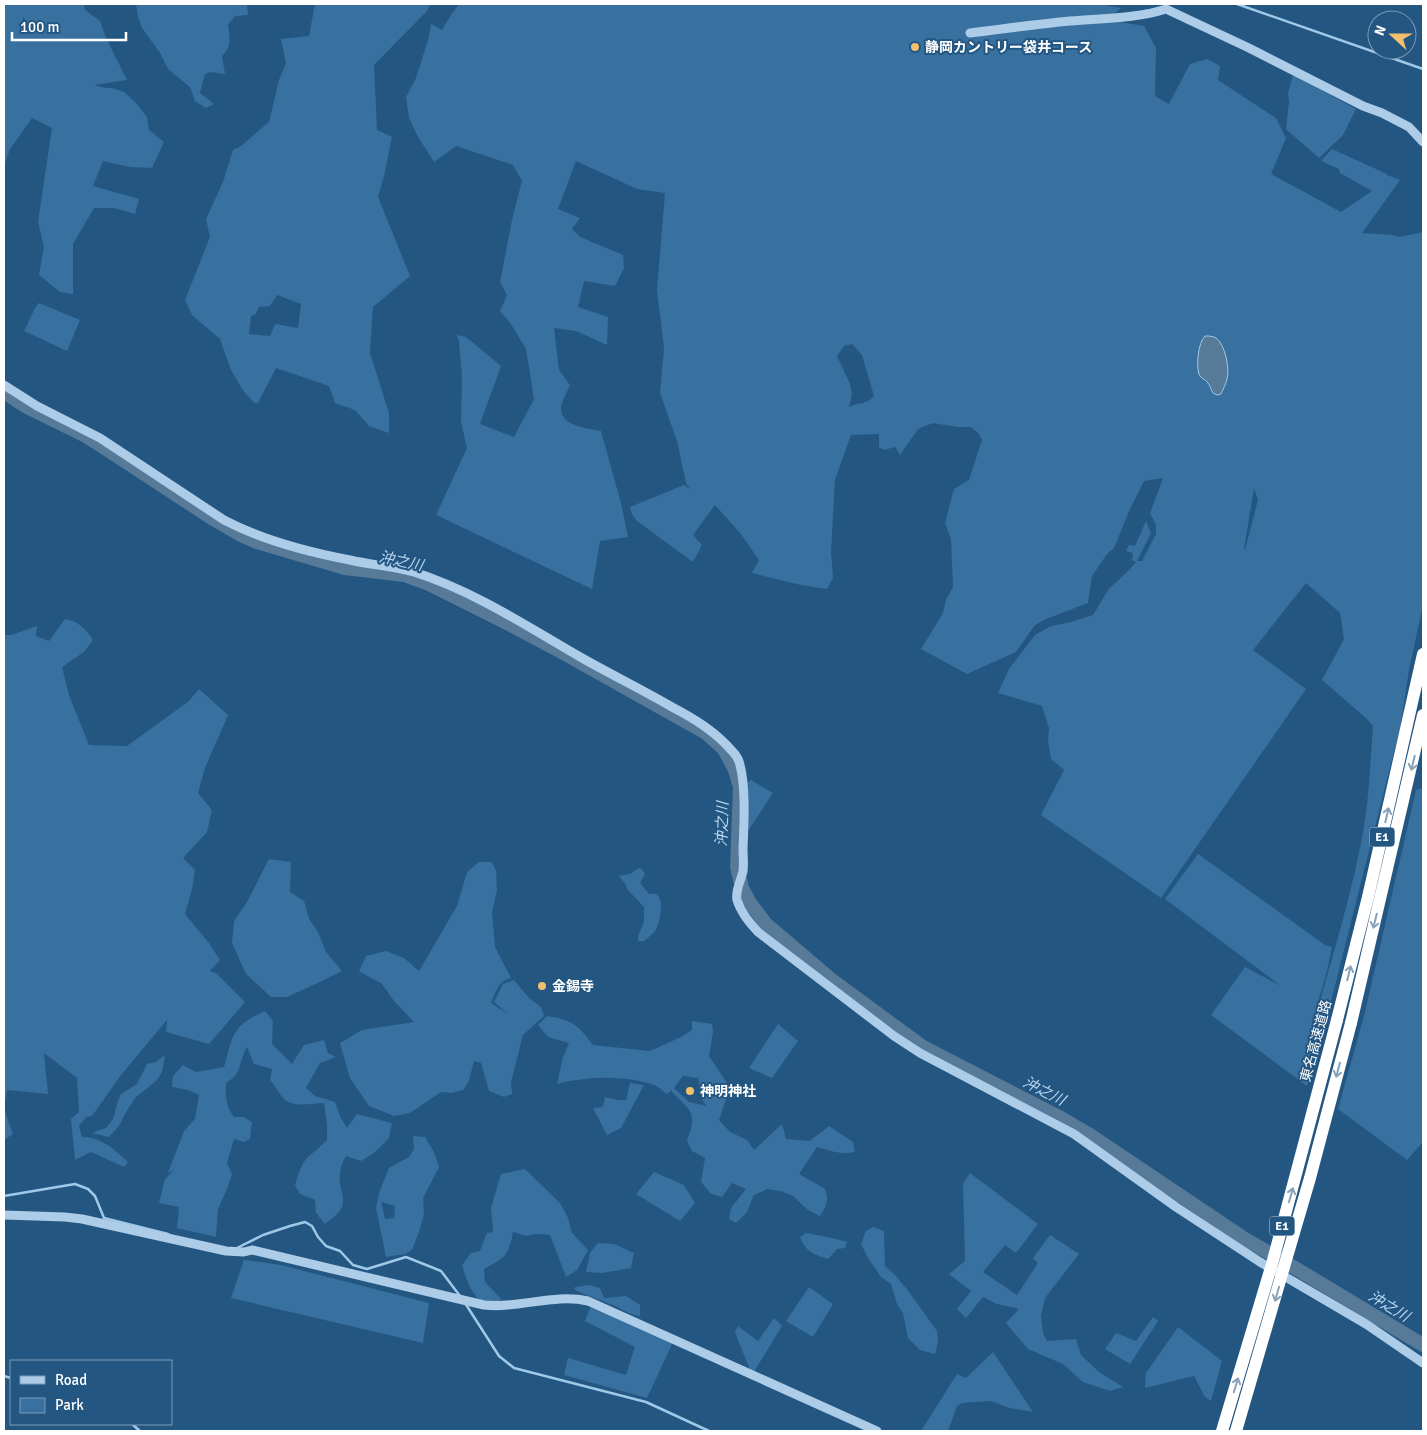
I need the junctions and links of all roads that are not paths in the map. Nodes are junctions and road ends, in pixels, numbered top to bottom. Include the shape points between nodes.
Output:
1 (970, 33) dead end
2 (1423, 142) edge
3 (4, 385) edge
4 (1423, 654) edge
5 (1423, 715) edge
6 (4, 1215) edge
7 (1423, 1363) edge
8 (877, 1431) edge
9 (1222, 1431) edge
10 (1236, 1431) edge

1 - 2 street via 1132,16 1166,9 1409,127
3 - 7 street via 100,438 240,528 320,553 413,572 447,585 484,602 708,728 740,763 744,837 743,870 737,899 742,912 758,932 920,1053 1074,1134 1176,1207 1260,1262 1366,1324
9 -> 4 highway, 東名高速道路 / E1, bridge via 1274,1255 1337,1020
5 -> 10 highway, 東名高速道路 / E1, bridge via 1351,1023 1310,1178
6 - 8 street via 82,1219 219,1249 252,1250 484,1305 498,1307 576,1298

